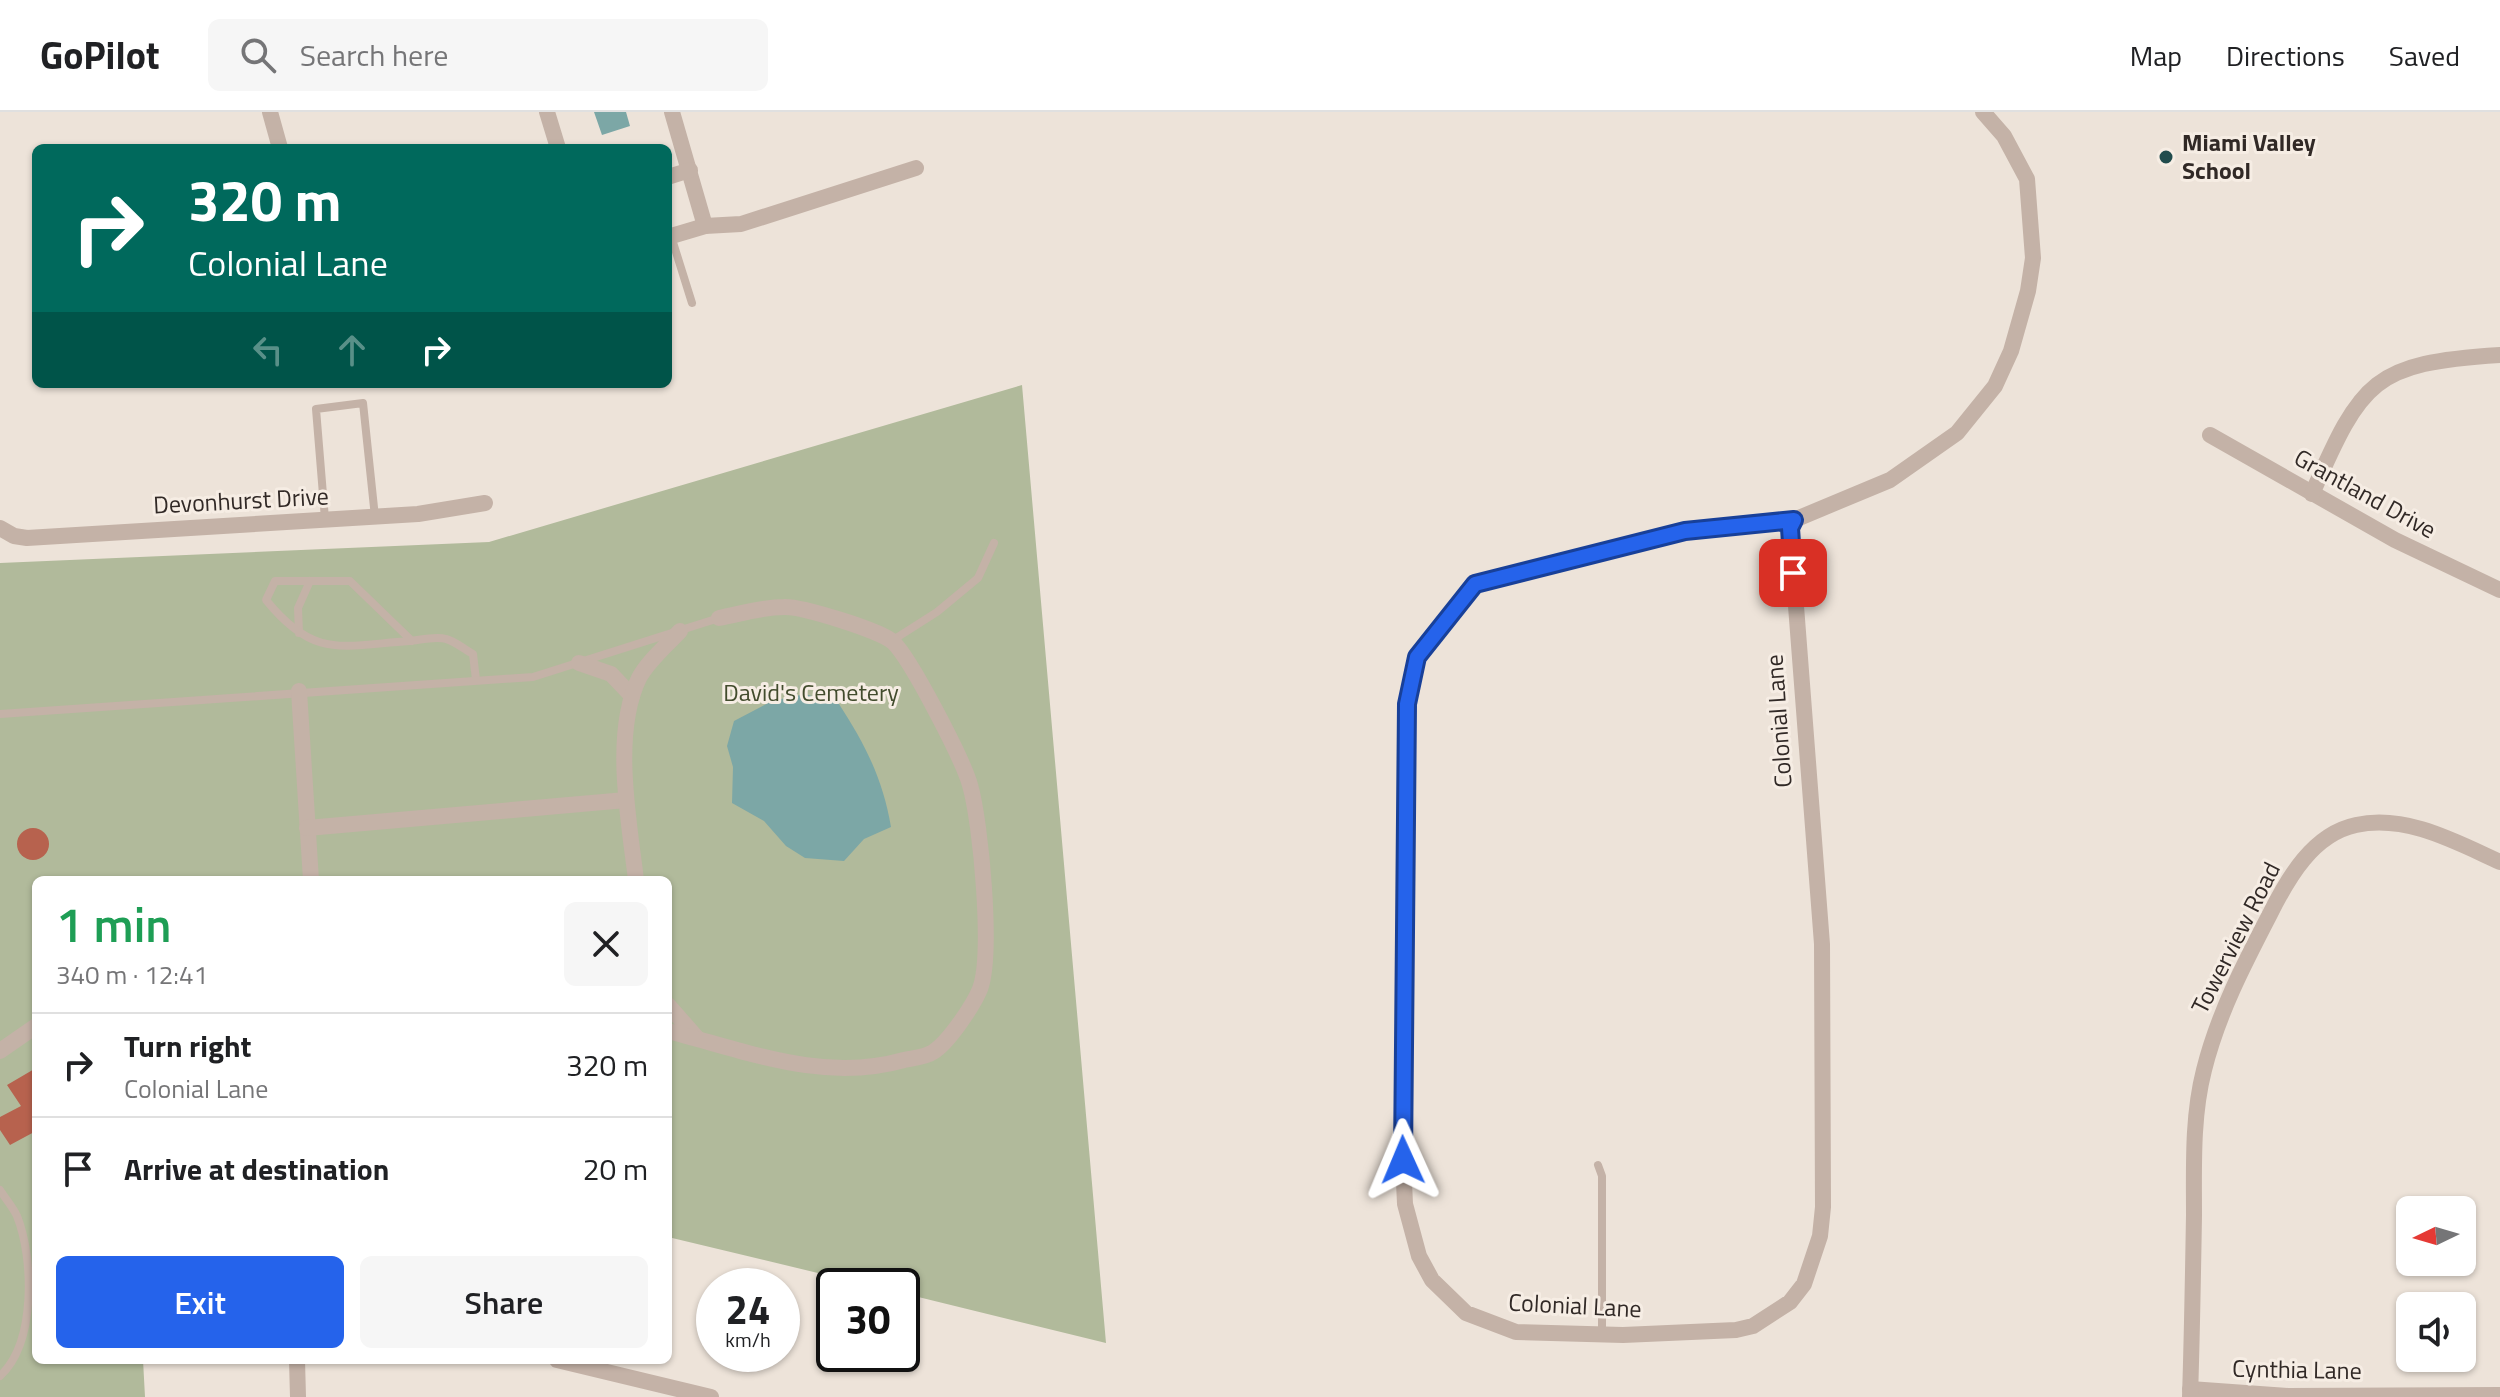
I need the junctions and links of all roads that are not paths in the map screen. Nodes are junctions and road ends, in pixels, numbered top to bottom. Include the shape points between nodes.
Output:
1 (270, 112) edge
2 (547, 112) edge
3 (672, 112) edge
4 (1983, 112) edge
5 (279, 144) edge
6 (557, 144) edge
7 (916, 168) dead end
8 (690, 170) junction
9 (672, 176) edge
10 (705, 226) junction
11 (672, 236) edge
12 (672, 246) edge
13 (692, 303) dead end
14 (2500, 355) edge
15 (2210, 435) dead end
16 (2312, 494) junction
17 (485, 503) dead end
18 (375, 517) junction
19 (325, 520) junction
20 (1794, 520) junction
21 (0, 528) edge
22 (994, 543) dead end
23 (310, 581) junction
24 (2500, 590) edge
25 (719, 618) joint
26 (680, 631) junction
27 (299, 633) junction
28 (893, 640) junction
29 (412, 641) junction
30 (579, 663) junction
31 (476, 680) junction
32 (299, 691) junction
33 (632, 696) junction
34 (0, 714) edge
35 (626, 800) junction
36 (307, 828) junction
37 (2500, 862) edge
38 (311, 876) edge
39 (636, 876) edge
40 (672, 1010) edge
41 (32, 1029) edge
42 (672, 1032) edge
43 (697, 1038) junction
44 (0, 1051) edge
45 (1598, 1165) dead end
46 (0, 1190) edge
47 (1602, 1335) junction
48 (297, 1364) edge
49 (574, 1364) edge
50 (0, 1376) edge
51 (2190, 1393) edge
52 (2500, 1395) edge
53 (298, 1397) edge
54 (711, 1397) edge

1 - 5 street
2 - 6 street
3 - 8 street
4 - 20 street, Colonial Lane via 2004,136 2027,179 2034,239 2028,291 1995,386 1957,433 1922,460 1848,500
7 - 10 street via 741,224
8 - 9 street
8 - 10 street
10 - 11 street
12 - 13 lane
14 - 16 street via 2433,360 2389,375 2353,409
15 - 16 street, Grantland Drive
16 - 24 street, Grantland Drive
17 - 18 street, Devonhurst Drive
18 - 19 street, Devonhurst Drive
18 - 19 lane via 363,403 316,409
19 - 21 street, Devonhurst Drive via 27,538
20 - 47 street, Colonial Lane via 1790,528 1797,640 1822,944 1820,1236 1804,1284 1790,1302 1753,1326
20 - 47 street, Colonial Lane via 1685,531 1475,584 1442,621 1413,670 1407,704 1402,1026 1402,1138 1410,1230 1432,1280 1466,1313 1516,1332
22 - 28 lane via 978,578
23 - 27 lane via 298,608
23 - 27 lane via 275,581 266,600
23 - 29 lane via 350,581
25 - 26 lane
25 - 28 street via 786,606
26 - 30 lane
26 - 33 street via 641,674
27 - 29 lane via 314,644
28 - 43 street via 926,692 970,783 978,823 985,954 980,988 966,1014 933,1052 859,1070 825,1070
29 - 31 lane via 445,638 473,654
30 - 31 lane via 533,677
30 - 33 street via 611,674
31 - 32 lane
32 - 34 lane
32 - 36 street
33 - 35 street
35 - 36 street
35 - 39 street
36 - 38 street
37 - 51 street, Towerview Road via 2442,836 2378,822 2335,832 2284,886 2220,1019 2198,1099
40 - 43 street
41 - 44 street
42 - 43 street
45 - 47 lane
46 - 50 lane via 17,1216 30,1317 17,1355
48 - 53 street
49 - 54 street
51 - 52 street, Cynthia Lane

